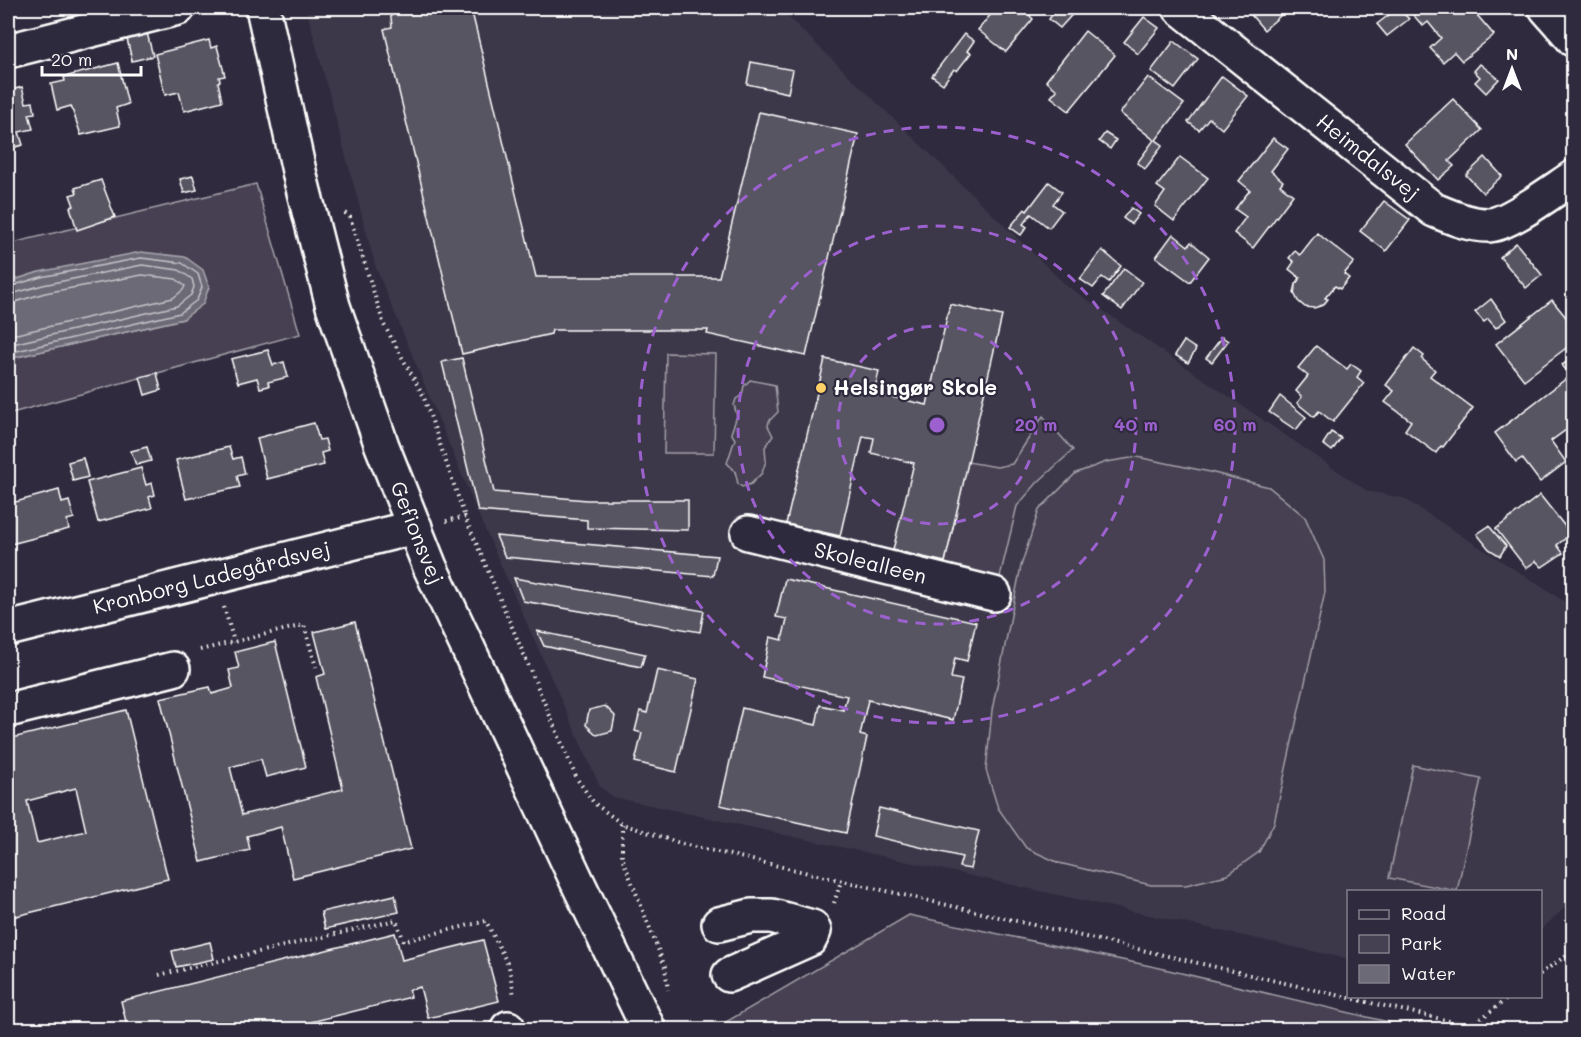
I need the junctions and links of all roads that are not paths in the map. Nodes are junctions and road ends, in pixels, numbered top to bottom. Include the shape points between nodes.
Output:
1 (178, 8) edge
2 (263, 8) edge
3 (1180, 8) edge
4 (1545, 8) edge
5 (1574, 40) edge
6 (8, 51) edge
7 (1574, 177) edge
8 (415, 527) junction
9 (748, 533) dead end
10 (994, 594) dead end
11 (8, 629) edge
12 (173, 669) road end
13 (8, 710) edge
14 (718, 924) dead end
15 (729, 975) dead end
16 (649, 1029) edge

1 - 6 street
2 - 8 street, Gefionsvej via 333,306
3 - 7 street, Heimdalsvej via 1434,210 1490,226 1512,217
4 - 5 street
8 - 11 street, Kronborg Ladegårdsvej
8 - 16 street, Gefionsvej via 440,589
9 - 10 street, Skolealleen
12 - 13 street
14 - 15 street via 751,916 772,916 812,927 814,931 810,939

